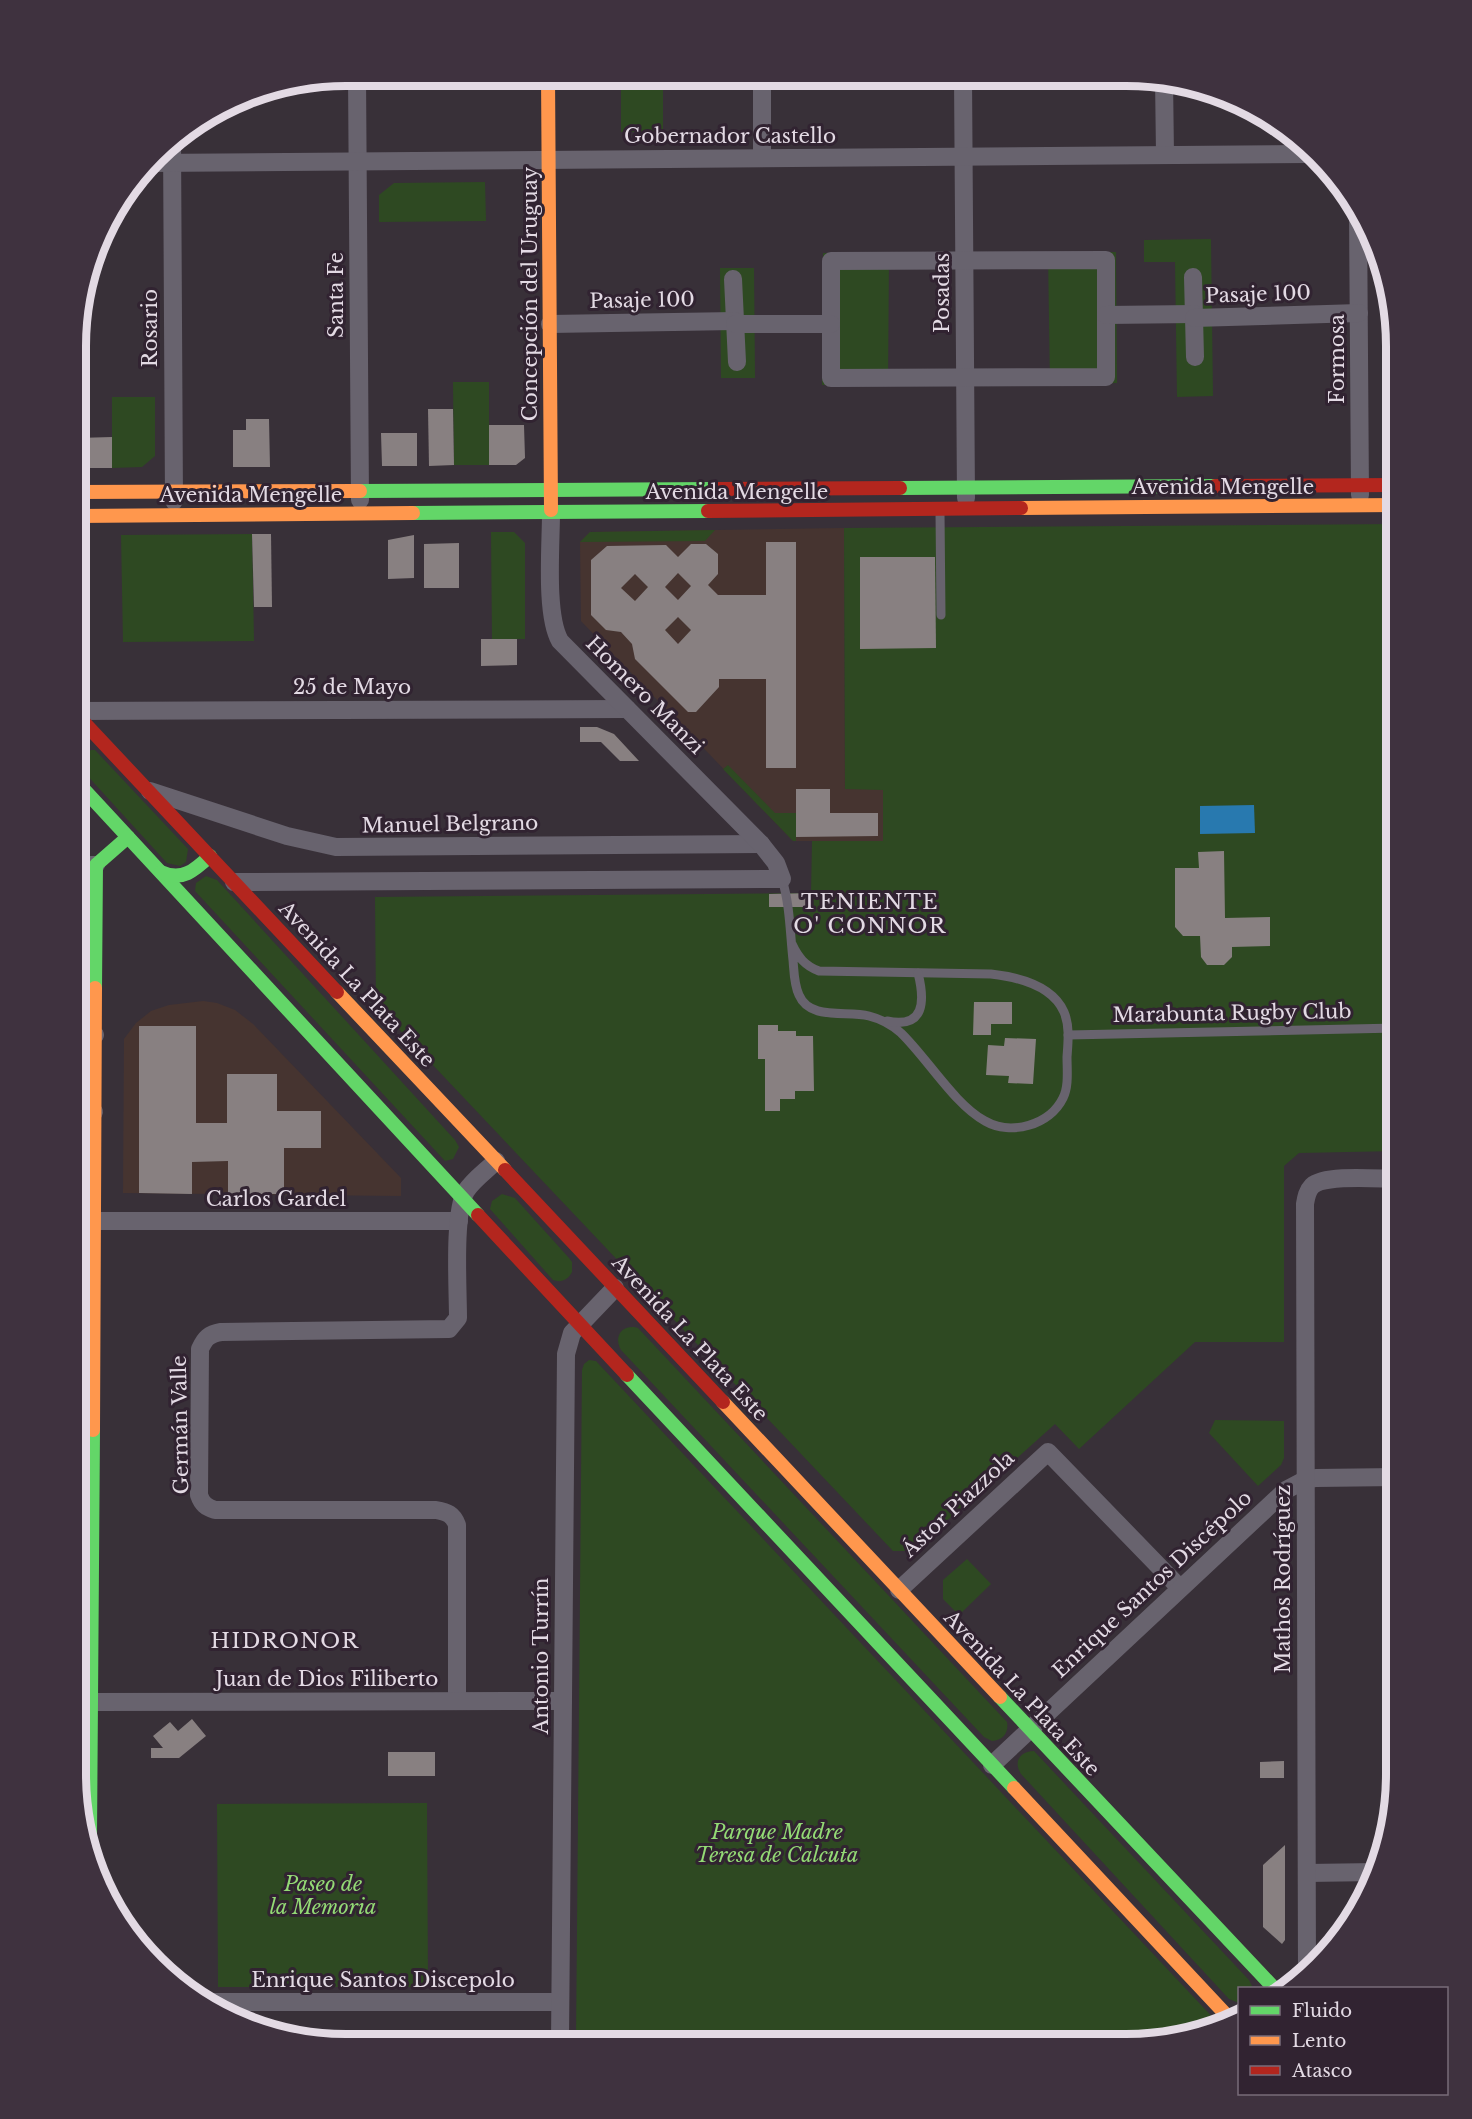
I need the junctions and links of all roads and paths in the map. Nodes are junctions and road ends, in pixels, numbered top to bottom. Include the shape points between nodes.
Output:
1 (357, 86) edge
2 (548, 86) edge
3 (762, 86) edge
4 (963, 86) edge
5 (1164, 88) edge
6 (172, 152) edge
7 (1302, 154) edge
8 (1165, 155) junction
9 (963, 157) junction
10 (762, 158) junction
11 (549, 160) junction
12 (358, 161) junction
13 (161, 163) edge
14 (172, 163) junction
15 (1358, 228) edge
16 (964, 260) junction
17 (1193, 277) dead end
18 (733, 279) dead end
19 (1359, 313) junction
20 (1106, 315) junction
21 (1194, 316) junction
22 (735, 323) junction
23 (550, 324) junction
24 (831, 324) junction
25 (1195, 357) dead end
26 (737, 362) dead end
27 (965, 377) junction
28 (1360, 485) junction
29 (1386, 485) edge
30 (966, 487) junction
31 (551, 489) junction
32 (360, 490) junction
33 (174, 491) junction
34 (86, 492) edge
35 (1386, 505) edge
36 (1360, 506) junction
37 (940, 509) junction
38 (966, 509) junction
39 (551, 513) junction
40 (361, 514) junction
41 (86, 516) edge
42 (174, 516) junction
43 (941, 615) dead end
44 (627, 709) junction
45 (86, 711) edge
46 (86, 725) edge
47 (86, 740) edge
48 (103, 743) junction
49 (147, 790) junction
50 (86, 792) edge
51 (128, 837) junction
52 (761, 844) junction
53 (210, 856) junction
54 (86, 865) edge
55 (96, 865) junction
56 (161, 872) junction
57 (782, 879) junction
58 (234, 882) junction
59 (792, 944) junction
60 (918, 973) junction
61 (878, 1019) junction
62 (1386, 1028) edge
63 (86, 1030) edge
64 (95, 1035) junction
65 (1068, 1035) junction
66 (95, 1111) junction
67 (86, 1126) edge
68 (496, 1161) junction
69 (1386, 1179) edge
70 (462, 1198) junction
71 (94, 1221) junction
72 (459, 1221) junction
73 (615, 1288) junction
74 (579, 1324) junction
75 (86, 1355) edge
76 (1386, 1477) edge
77 (1305, 1480) junction
78 (86, 1493) edge
79 (1180, 1588) junction
80 (899, 1590) junction
81 (457, 1701) junction
82 (563, 1701) junction
83 (90, 1702) junction
84 (1030, 1729) junction
85 (992, 1764) junction
86 (90, 1824) edge
87 (1367, 1872) edge
88 (1307, 1873) junction
89 (1307, 1960) edge
90 (1272, 1987) edge
91 (222, 2002) edge
92 (560, 2002) junction
93 (1226, 2014) edge
94 (560, 2034) edge

1 - 12 street, Santa Fe
2 - 11 main road, Concepción del Uruguay
3 - 10 street
4 - 9 street, Posadas
5 - 8 street
6 - 14 street, Rosario
7 - 8 street, Gobernador Castello
8 - 9 street, Gobernador Castello
9 - 10 street, Gobernador Castello
9 - 16 street, Posadas
10 - 11 street, Gobernador Castello
11 - 12 street, Gobernador Castello
11 - 23 main road, Concepción del Uruguay
12 - 14 street, Gobernador Castello
12 - 32 street, Santa Fe
13 - 14 street, Gobernador Castello
14 - 33 street, Rosario
15 - 19 street, Formosa
16 - 20 street via 1106,260
16 - 24 street via 831,261
16 - 27 street, Posadas
17 - 21 street, Pasaje 100
18 - 22 street
19 - 21 street, Pasaje 100
19 - 28 street, Formosa
20 - 21 street
20 - 27 street via 1107,377
21 - 25 street, Pasaje 100
22 - 23 street, Pasaje 100
22 - 24 street, Pasaje 100
22 - 26 street
23 - 31 main road, Concepción del Uruguay
24 - 27 street via 831,378
27 - 30 street, Posadas
28 - 29 main road, Avenida Mengelle
28 - 30 main road, Avenida Mengelle
28 - 36 street, Formosa
30 - 31 main road, Avenida Mengelle
30 - 38 street, Posadas
31 - 32 main road, Avenida Mengelle
31 - 39 main road, Concepción del Uruguay
32 - 33 main road, Avenida Mengelle
32 - 40 street, Santa Fe
33 - 34 main road, Avenida Mengelle
33 - 42 street, Rosario
35 - 36 main road, Avenida Mengelle
36 - 38 main road, Avenida Mengelle
37 - 38 main road, Avenida Mengelle
37 - 39 main road, Avenida Mengelle
37 - 43 lane
39 - 40 main road, Avenida Mengelle
39 - 44 street, Homero Manzi via 551,613 555,632
40 - 42 main road, Avenida Mengelle
41 - 42 main road, Avenida Mengelle
44 - 45 street, 25 de Mayo
44 - 52 street, Homero Manzi
46 - 48 main road, Avenida La Plata Este
47 - 48 main road
48 - 49 main road, Avenida La Plata Este
49 - 52 street, Manuel Belgrano via 287,836 336,847
49 - 53 main road, Avenida La Plata Este
50 - 51 main road
51 - 55 main road
51 - 56 main road
52 - 57 street, Homero Manzi
53 - 56 main road via 182,877
53 - 58 main road, Avenida La Plata Este
54 - 55 street
55 - 64 main road
56 - 70 main road
57 - 58 street
57 - 59 lane
58 - 68 main road, Avenida La Plata Este
59 - 60 lane via 801,960 819,971
59 - 61 lane via 796,983 803,1002 818,1011
60 - 61 lane via 923,997 917,1015 900,1022
60 - 65 lane via 998,975 1031,983 1058,1003 1064,1012
61 - 65 lane via 906,1038 976,1116 999,1127 1036,1122 1058,1106 1066,1084
62 - 65 lane, Marabunta Rugby Club
63 - 64 street
64 - 66 main road via 90,1085
66 - 67 street
66 - 71 main road
68 - 70 street
68 - 73 main road, Avenida La Plata Este
69 - 77 street, Mathos Rodríguez via 1327,1180 1312,1186 1307,1194
70 - 72 street, Germán Valle
70 - 74 main road
71 - 72 street, Carlos Gardel
71 - 75 main road
72 - 81 street, Germán Valle via 458,1318 449,1329 221,1332 204,1339 200,1349 199,1484 201,1502 215,1510 436,1510 454,1517
73 - 74 street, Antonio Turrín
73 - 80 main road, Avenida La Plata Este
74 - 82 street, Antonio Turrín via 566,1354
74 - 85 main road
76 - 77 street, Enrique Santos Discépolo
77 - 79 street, Enrique Santos Discépolo via 1286,1490
77 - 88 street, Mathos Rodríguez
78 - 83 main road
79 - 80 street, Ástor Piazzola via 1048,1452
79 - 84 street, Enrique Santos Discépolo
80 - 84 main road, Avenida La Plata Este
81 - 82 street, Juan de Dios Filiberto
81 - 83 street, Juan de Dios Filiberto
82 - 92 street, Antonio Turrín
83 - 86 main road
84 - 85 street, Enrique Santos Discépolo
84 - 90 main road, Avenida La Plata Este
85 - 93 main road
87 - 88 street
88 - 89 street, Mathos Rodríguez
91 - 92 street, Enrique Santos Discepolo
92 - 94 street, Antonio Turrín

